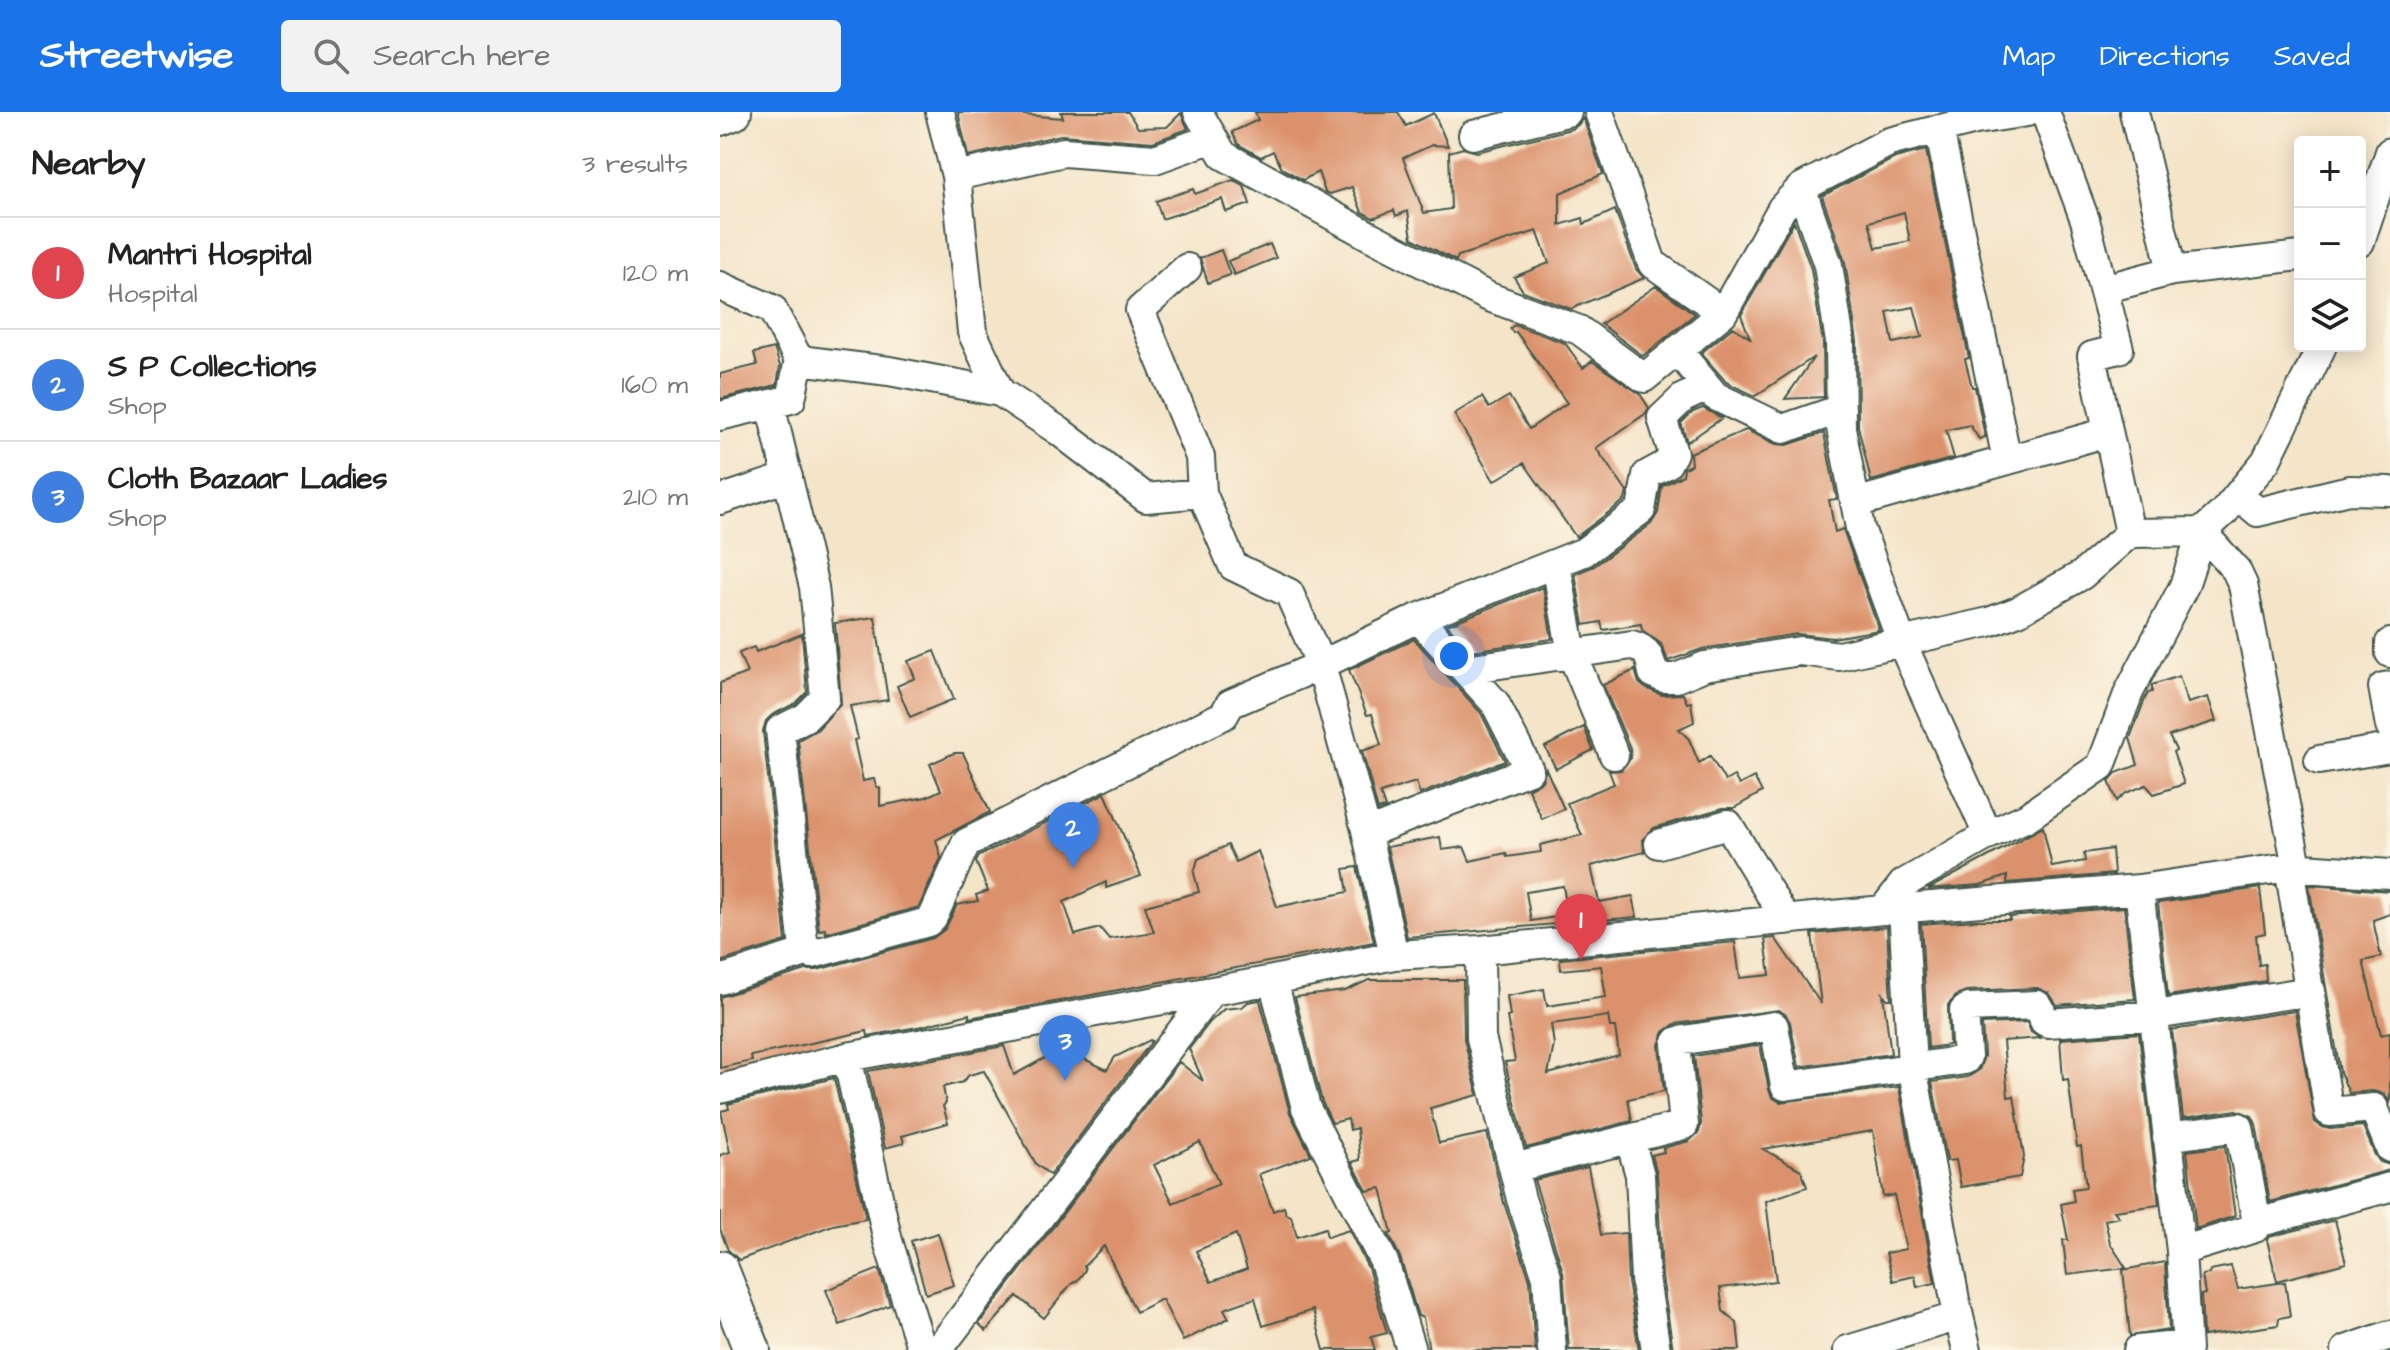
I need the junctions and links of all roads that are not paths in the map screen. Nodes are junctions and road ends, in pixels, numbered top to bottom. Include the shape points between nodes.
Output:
1 (733, 112) edge
2 (940, 112) edge
3 (1198, 112) edge
4 (1567, 112) edge
5 (1599, 112) edge
6 (2027, 112) edge
7 (2045, 112) edge
8 (2134, 112) edge
9 (1974, 116) edge
10 (720, 117) edge
11 (1939, 129) junction
12 (1473, 135) dead end
13 (1213, 138) junction
14 (2390, 152) edge
15 (956, 176) junction
16 (1801, 188) junction
17 (2366, 224) edge
18 (2294, 257) edge
19 (1187, 268) dead end
20 (2172, 271) junction
21 (720, 286) edge
22 (2103, 289) junction
23 (1723, 313) junction
24 (1677, 350) junction
25 (2319, 352) edge
26 (799, 360) junction
27 (1707, 387) junction
28 (1000, 392) junction
29 (770, 404) junction
30 (1841, 409) junction
31 (720, 416) edge
32 (2108, 432) junction
33 (2007, 460) junction
34 (788, 477) junction
35 (2390, 491) edge
36 (1202, 493) junction
37 (2238, 495) junction
38 (720, 500) edge
39 (1855, 503) junction
40 (2202, 532) junction
41 (2130, 533) junction
42 (1556, 564) junction
43 (1418, 618) junction
44 (1902, 643) junction
45 (2390, 643) edge
46 (2390, 653) edge
47 (1572, 654) junction
48 (1321, 665) junction
49 (1465, 669) junction
50 (2390, 686) edge
51 (2390, 726) edge
52 (2390, 748) edge
53 (1614, 755) dead end
54 (2319, 760) dead end
55 (1367, 833) junction
56 (1988, 835) junction
57 (1659, 844) dead end
58 (2293, 867) junction
59 (2390, 874) edge
60 (2139, 889) junction
61 (1893, 909) junction
62 (1786, 920) junction
63 (1480, 950) junction
64 (806, 952) junction
65 (1394, 955) junction
66 (720, 980) edge
67 (1273, 980) junction
68 (1212, 991) junction
69 (2311, 991) junction
70 (2155, 1015) junction
71 (847, 1057) junction
72 (1912, 1066) junction
73 (720, 1089) edge
74 (2382, 1103) edge
75 (2167, 1137) junction
76 (1630, 1140) junction
77 (2390, 1148) edge
78 (1514, 1168) junction
79 (2390, 1187) edge
80 (2257, 1223) junction
81 (2181, 1251) junction
82 (720, 1269) edge
83 (720, 1303) edge
84 (1959, 1316) junction
85 (2390, 1335) edge
86 (2187, 1348) edge
87 (740, 1350) edge
88 (752, 1350) edge
89 (922, 1350) edge
90 (938, 1350) edge
91 (1411, 1350) edge
92 (1552, 1350) edge
93 (1656, 1350) edge
94 (1848, 1350) edge
95 (1967, 1350) edge
96 (2138, 1350) edge
97 (2346, 1350) edge

1 - 10 main road
2 - 15 street
3 - 13 street
4 - 12 street
5 - 23 street via 1652,263
6 - 9 street
7 - 22 street via 2085,220
8 - 20 street
9 - 11 street
11 - 16 street via 1889,142
11 - 33 street
13 - 15 street via 1155,159 1064,152
13 - 24 street via 1223,155 1368,235 1489,297 1579,330 1644,378
14 - 17 street
15 - 28 street via 972,332
16 - 23 street via 1782,208
16 - 30 street via 1828,265 1840,342
18 - 20 street
19 - 36 street via 1140,310 1200,457
20 - 22 street
21 - 26 street via 772,309
22 - 32 street via 2119,349 2092,356
23 - 24 street
24 - 27 street
25 - 37 street via 2266,461
26 - 28 street
26 - 29 street via 791,399
27 - 30 street via 1715,396 1783,429
27 - 42 street via 1683,398 1662,418 1673,453 1667,464 1647,475 1641,510 1590,549
28 - 36 street via 1146,498
29 - 31 street
29 - 34 street
30 - 39 street
32 - 33 street
32 - 41 street
33 - 39 street
34 - 38 street
34 - 64 street via 814,587 825,698 806,717 780,730
35 - 37 street via 2349,490 2258,512
36 - 48 street via 1233,566 1289,593
37 - 40 street
39 - 44 street
40 - 41 street
40 - 56 street via 2184,586 2129,692 2101,766 2027,817
40 - 58 street via 2243,585
41 - 44 street via 2082,575 2018,611
42 - 43 street
42 - 47 street
43 - 48 street
43 - 49 street
44 - 47 street via 1839,656 1800,651 1705,666 1676,678 1653,673 1643,647
44 - 56 street
45 - 46 street
47 - 49 street
47 - 53 street
48 - 55 street
48 - 64 street via 1230,704 1224,715 966,843 928,922
49 - 55 street via 1495,703 1529,770
50 - 51 street via 2383,687
52 - 54 street
55 - 65 street
56 - 61 street via 1903,884
57 - 62 street via 1728,824
58 - 59 street
58 - 60 street
58 - 69 street
60 - 61 street
60 - 70 street
61 - 62 street
61 - 72 street
62 - 63 street
63 - 65 street
63 - 78 street via 1481,1038
64 - 66 street
65 - 67 street
67 - 68 street
67 - 91 street via 1306,1108 1384,1262
68 - 71 street
68 - 90 street
69 - 70 street
69 - 74 street via 2329,1112
70 - 72 street via 2048,1023 2037,1005 1966,1008 1967,1059
70 - 75 street
71 - 73 street
71 - 89 street via 888,1241
72 - 76 street via 1785,1086 1774,1026 1677,1041 1685,1124
72 - 84 street
74 - 77 street
75 - 80 street via 2239,1127
75 - 81 street
76 - 78 street
76 - 93 street via 1640,1175 1645,1279
78 - 92 street via 1547,1277
79 - 80 street
80 - 81 street via 2255,1228
81 - 86 street
82 - 88 main road
83 - 87 main road
84 - 94 street
84 - 95 street
85 - 97 street
86 - 96 street

